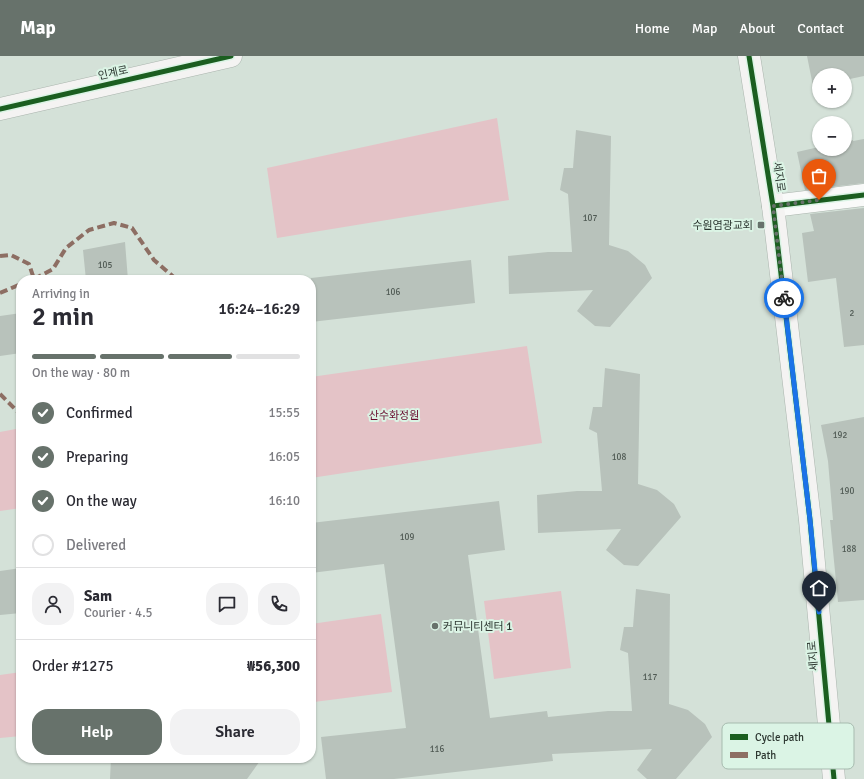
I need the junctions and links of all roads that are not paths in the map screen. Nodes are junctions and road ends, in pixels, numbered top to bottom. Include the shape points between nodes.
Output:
1 (231, 56) edge
2 (749, 56) edge
3 (0, 109) edge
4 (864, 195) edge
5 (773, 206) junction
6 (829, 723) edge
7 (833, 769) edge
8 (834, 779) edge

1 - 3 street, 인계로
2 - 5 street, 세지로
4 - 5 street
5 - 6 street, 세지로 via 810,520
7 - 8 street, 세지로

